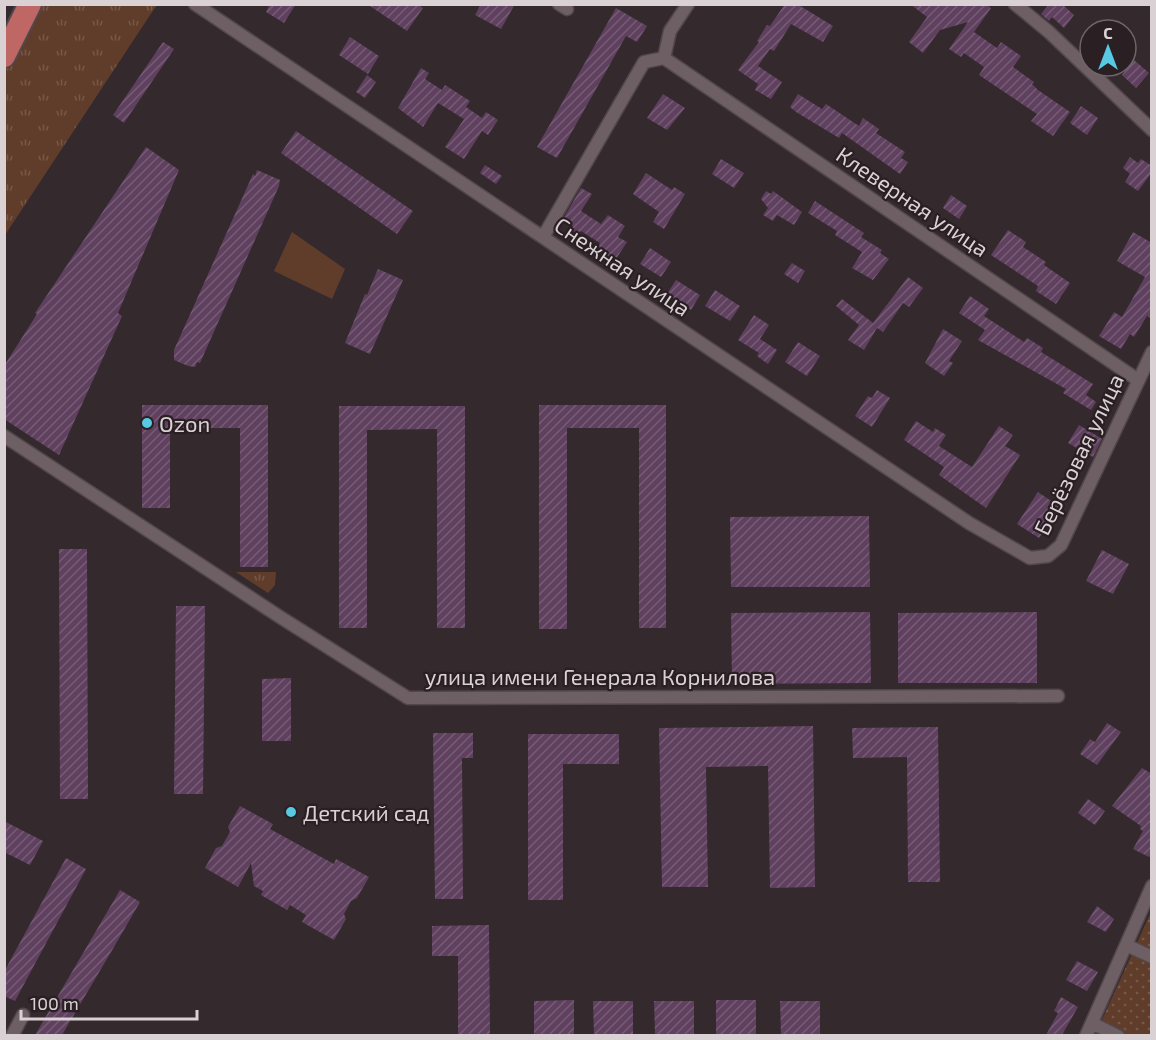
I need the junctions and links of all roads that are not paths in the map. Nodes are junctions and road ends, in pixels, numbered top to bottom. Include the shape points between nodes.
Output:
1 (17, 4) edge
2 (30, 4) edge
3 (195, 4) edge
4 (688, 4) edge
5 (1015, 4) edge
6 (4, 29) edge
7 (4, 56) edge
8 (663, 58) junction
9 (1152, 130) edge
10 (543, 237) junction
11 (1152, 352) edge
12 (1138, 380) junction
13 (4, 436) edge
14 (1030, 558) joint
15 (1058, 696) dead end
16 (1152, 886) edge
17 (1125, 945) junction
18 (1152, 957) edge
19 (23, 1015) dead end
20 (1092, 1023) junction
21 (12, 1035) edge
22 (1086, 1035) edge
23 (1118, 1035) edge

1 - 6 highway
2 - 7 highway
3 - 10 street, Снежная улица
4 - 8 street via 670,31
5 - 9 street
8 - 10 street via 644,62
8 - 12 street, Клеверная улица
10 - 14 street, Снежная улица via 969,523
11 - 12 street, Берёзовая улица
12 - 14 street, Берёзовая улица via 1061,545 1048,556
13 - 15 street, улица имени Генерала Корнилова via 408,698
16 - 17 street
17 - 18 street
17 - 20 street
19 - 21 street
20 - 22 street
20 - 23 street

